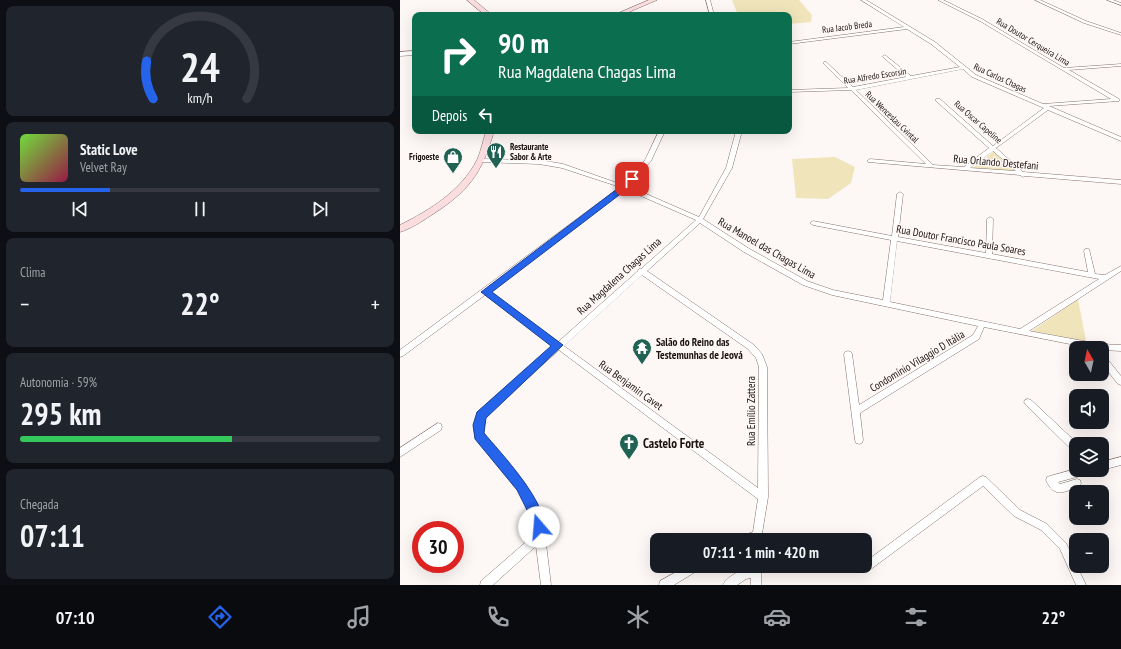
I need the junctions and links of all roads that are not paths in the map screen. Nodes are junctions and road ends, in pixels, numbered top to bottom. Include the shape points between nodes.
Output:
1 (470, 0) edge
2 (654, 0) edge
3 (708, 0) edge
4 (863, 0) edge
5 (940, 0) edge
6 (1037, 0) edge
7 (1109, 0) edge
8 (1121, 4) edge
9 (485, 12) edge
10 (624, 12) edge
11 (711, 12) edge
12 (906, 28) junction
13 (1121, 34) edge
14 (792, 43) edge
15 (412, 53) edge
16 (400, 54) edge
17 (885, 56) dead end
18 (826, 63) dead end
19 (1121, 64) edge
20 (962, 68) junction
21 (1063, 69) junction
22 (910, 78) junction
23 (852, 89) junction
24 (792, 91) edge
25 (938, 100) dead end
26 (1119, 100) edge
27 (1044, 107) junction
28 (489, 134) edge
29 (661, 134) edge
30 (737, 134) edge
31 (1121, 139) edge
32 (994, 148) junction
33 (481, 160) junction
34 (870, 160) dead end
35 (931, 166) junction
36 (965, 170) junction
37 (1023, 175) junction
38 (1121, 182) edge
39 (624, 188) junction
40 (900, 194) dead end
41 (990, 219) dead end
42 (700, 220) junction
43 (813, 223) dead end
44 (400, 229) edge
45 (895, 238) junction
46 (1087, 252) dead end
47 (989, 255) junction
48 (1121, 268) edge
49 (641, 271) junction
50 (1092, 274) junction
51 (1106, 278) junction
52 (486, 292) junction
53 (886, 304) junction
54 (982, 324) junction
55 (1020, 332) junction
56 (558, 345) junction
57 (1121, 348) edge
58 (400, 354) edge
59 (848, 354) dead end
60 (1109, 367) edge
61 (1121, 382) edge
62 (1028, 402) dead end
63 (856, 411) junction
64 (438, 427) dead end
65 (859, 440) dead end
66 (1069, 441) edge
67 (400, 453) edge
68 (1120, 463) edge
69 (1109, 465) edge
70 (1069, 475) edge
71 (1077, 483) dead end
72 (763, 497) junction
73 (757, 533) edge
74 (540, 536) junction
75 (872, 563) edge
76 (684, 573) edge
77 (746, 573) edge
78 (756, 573) edge
79 (485, 585) edge
80 (546, 585) edge
81 (664, 585) edge
82 (728, 585) edge
83 (756, 585) edge
84 (1081, 585) edge

1 - 9 main road
2 - 10 main road
3 - 11 street
4 - 12 street, Rua Carlos Chagas
5 - 21 street, Rua Doutor Cerqueira Lima via 981,20
6 - 13 street via 1085,22
7 - 8 street
12 - 14 street, Rua Jacob Breda
12 - 20 street, Rua Carlos Chagas via 933,42
15 - 16 street
17 - 22 street
18 - 23 street, Rua Wenceslau Cvintal
19 - 21 street
20 - 22 street, Rua Alfredo Escorsin
20 - 27 street, Rua Carlos Chagas via 987,83
21 - 26 street, Rua Doutor Cerqueira Lima
22 - 23 street, Rua Alfredo Escorsin
23 - 24 street, Rua Alfredo Escorsin
23 - 35 street, Rua Wenceslau Cvintal
25 - 32 street, Rua Oscar Capeline
26 - 27 street
27 - 31 street, Rua Carlos Chagas
27 - 32 street
28 - 33 main road
29 - 39 street via 648,161
30 - 42 street, Rua Magdalena Chagas Lima via 729,168
32 - 36 street
32 - 37 street, Rua Oscar Capeline
33 - 39 street, Rua Manoel das Chagas Lima via 557,165
33 - 44 main road via 472,176 452,197
34 - 35 street, Rua Orlando Destefani
35 - 36 street, Rua Orlando Destefani
36 - 37 street, Rua Orlando Destefani
37 - 38 street, Rua Orlando Destefani
39 - 42 street, Rua Manoel das Chagas Lima
39 - 52 street
40 - 45 street
41 - 47 street
42 - 49 street, Rua Magdalena Chagas Lima
42 - 53 street, Rua Manoel das Chagas Lima via 746,250 805,283
43 - 45 street, Rua Doutor Francisco Paula Soares
45 - 47 street, Rua Doutor Francisco Paula Soares
45 - 53 street
46 - 50 street
47 - 50 street, Rua Doutor Francisco Paula Soares
48 - 51 street
49 - 56 street, Rua Magdalena Chagas Lima
49 - 72 street, Rua Emílio Zattera via 751,347 759,356 763,367
50 - 51 street, Rua Doutor Francisco Paula Soares
51 - 55 street
52 - 56 street, Rua Benjamin Cavet
52 - 58 street
53 - 54 street, Rua Manoel das Chagas Lima
54 - 55 street, Rua Manoel das Chagas Lima
54 - 63 street, Condomínio Vilaggio D Itália via 976,337
55 - 57 street, Rua Manoel das Chagas Lima via 1100,347
56 - 72 street, Rua Benjamin Cavet
56 - 74 street, Rua Magdalena Chagas Lima via 481,415 479,435 522,486 538,519
59 - 63 street, Condomínio Vilaggio D Itália
60 - 61 street
62 - 66 street
63 - 65 street, Condomínio Vilaggio D Itália
64 - 67 street
68 - 69 street
70 - 71 street via 1050,480 1058,489
72 - 73 street, Rua Emílio Zattera
74 - 79 street
74 - 80 street
75 - 84 street via 983,480 1018,513 1044,526 1063,546
76 - 81 street
77 - 82 street
78 - 83 street

